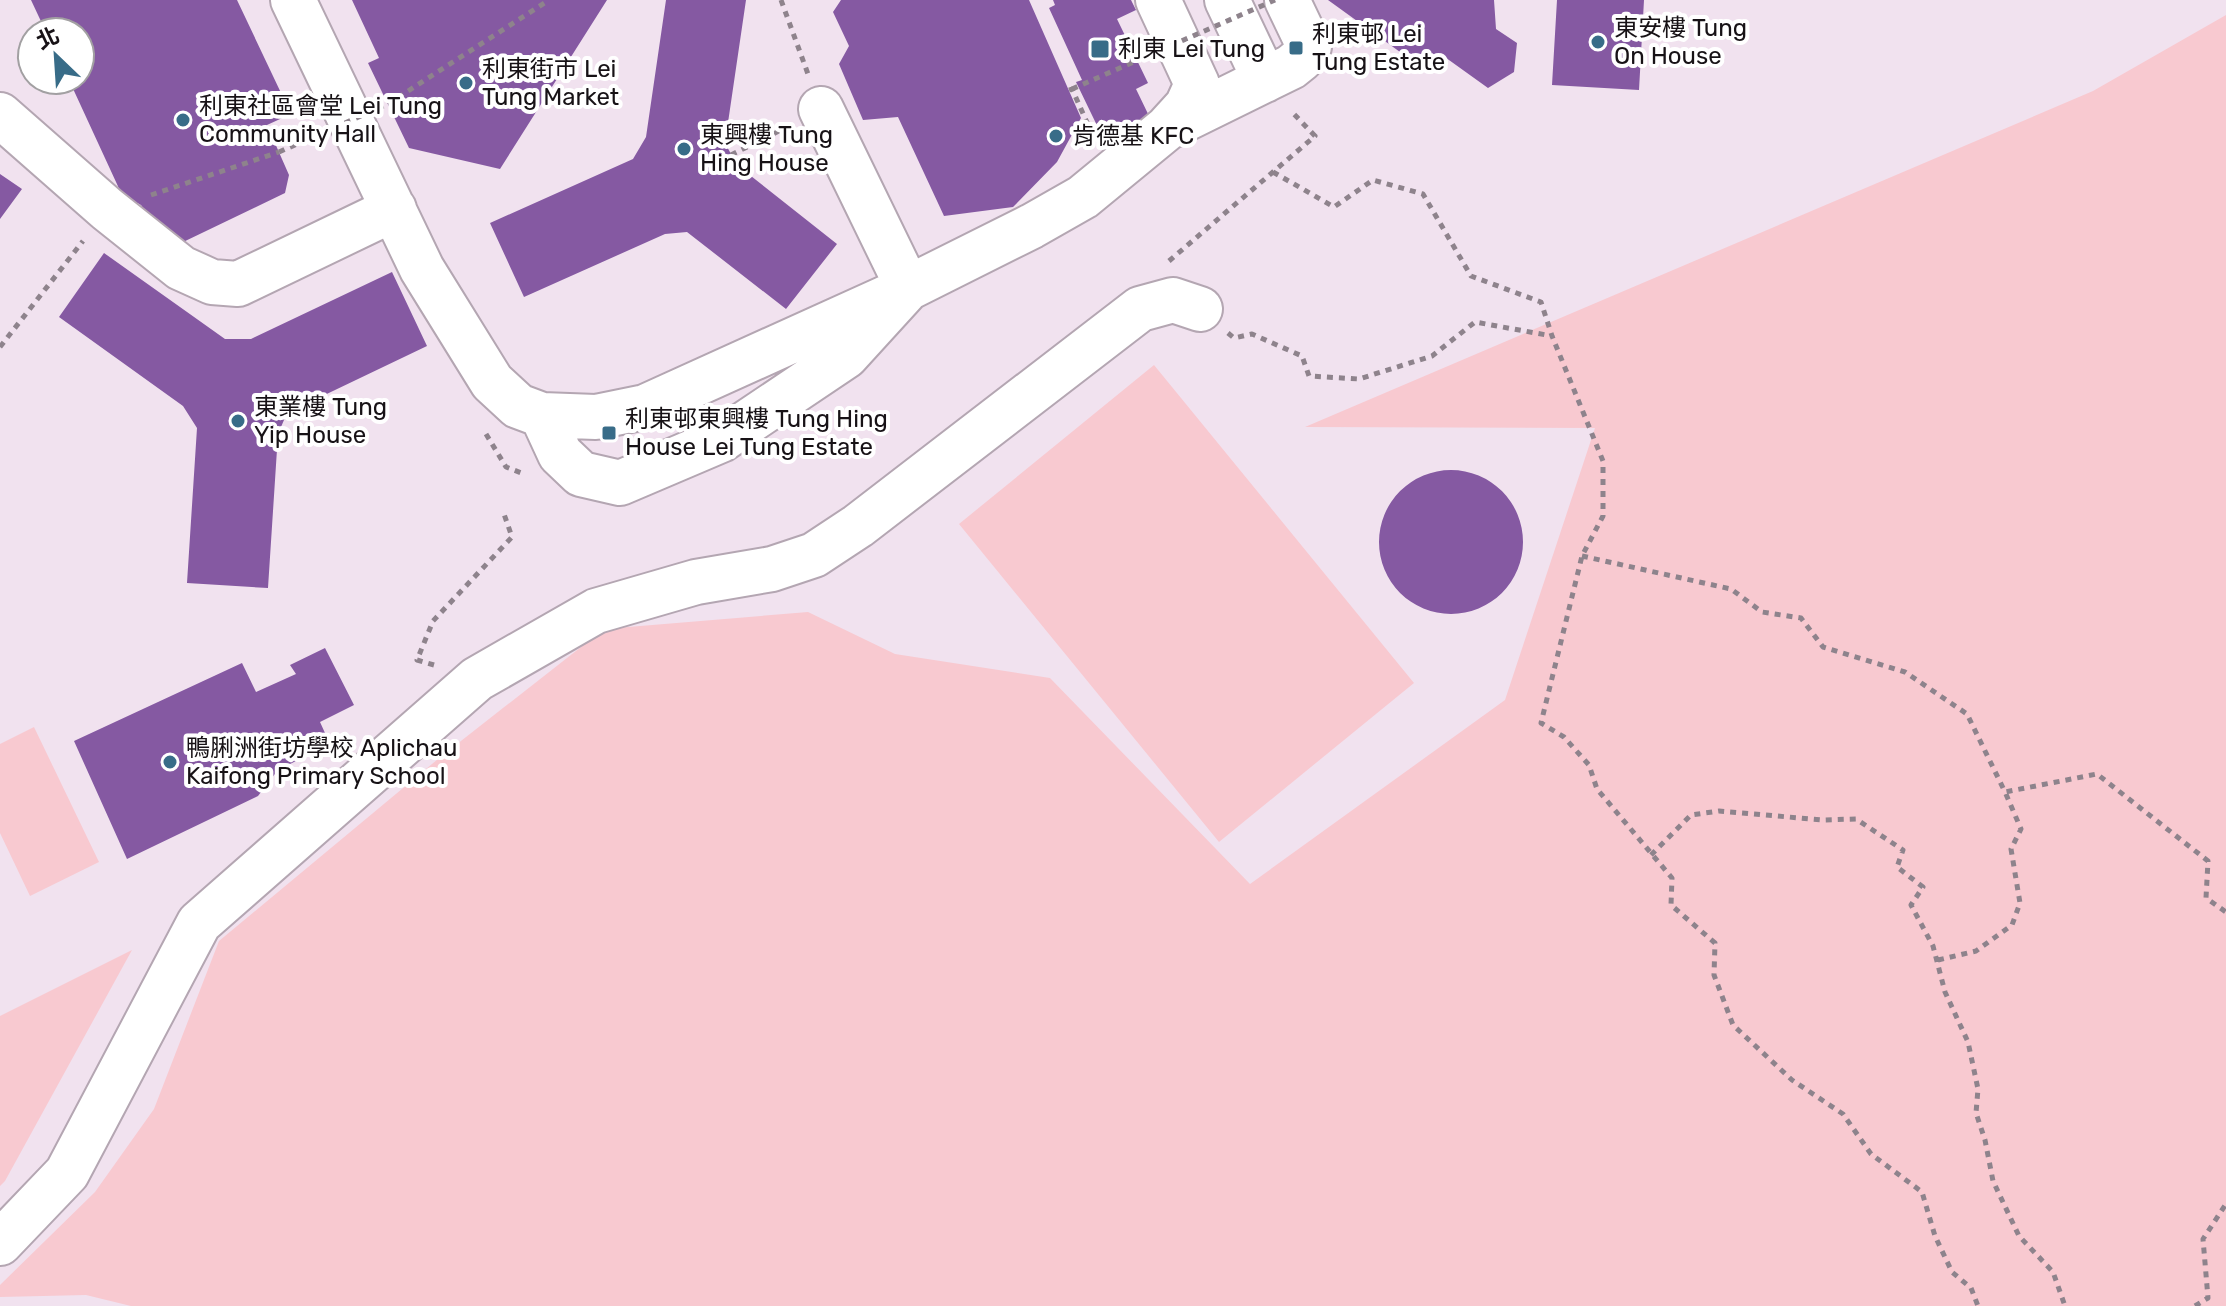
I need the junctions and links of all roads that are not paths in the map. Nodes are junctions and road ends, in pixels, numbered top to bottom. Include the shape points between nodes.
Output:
1 (293, 0) edge
2 (1158, 0) edge
3 (1191, 0) edge
4 (1227, 0) edge
5 (1259, 0) edge
6 (1287, 0) edge
7 (1270, 87) junction
8 (821, 109) dead end
9 (0, 115) edge
10 (1167, 128) junction
11 (394, 209) junction
12 (908, 288) junction
13 (1200, 309) road end
14 (542, 415) junction
15 (0, 1243) edge

1 - 11 street
2 - 10 street via 1197,84 1187,106
3 - 7 street
4 - 7 street
5 - 7 street
6 - 7 street via 1309,46
7 - 10 street
8 - 12 street
9 - 11 street via 181,268 212,282 238,284
10 - 12 street via 1083,197
11 - 14 street via 422,269 492,382 518,406
12 - 14 street via 637,410 596,417
12 - 14 street via 846,356 721,440 620,483 581,474 560,454
13 - 15 street via 1173,300 1140,309 814,555 596,611 477,679 199,923 67,1173

